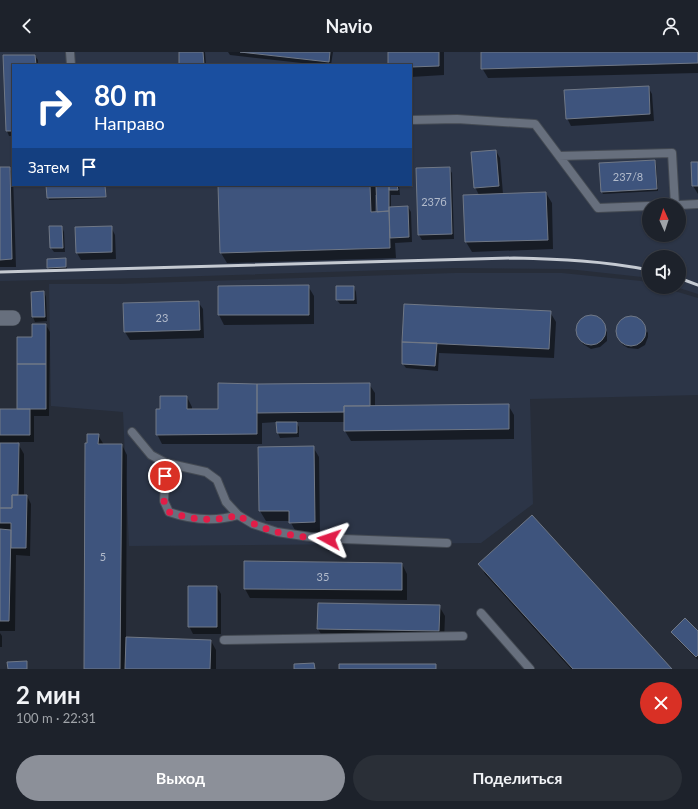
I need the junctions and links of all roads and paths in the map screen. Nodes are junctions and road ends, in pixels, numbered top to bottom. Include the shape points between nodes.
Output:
1 (70, 52) edge
2 (71, 64) edge
3 (412, 120) edge
4 (559, 156) junction
5 (675, 198) edge
6 (698, 204) edge
7 (686, 205) edge
8 (642, 206) edge
9 (132, 432) dead end
10 (166, 463) junction
11 (238, 515) junction
12 (447, 543) dead end
13 (481, 613) dead end
14 (463, 636) dead end
15 (224, 640) dead end
16 (530, 669) edge

1 - 2 lane
3 - 4 lane via 457,119 535,124
4 - 5 lane via 672,153
4 - 8 lane via 598,208
6 - 7 lane
9 - 10 lane via 151,455
10 - 11 lane via 206,472 218,480 226,502
10 - 11 lane via 164,501 169,512 202,519 224,519
11 - 12 lane via 253,524 277,532 316,538
13 - 16 lane
14 - 15 lane

